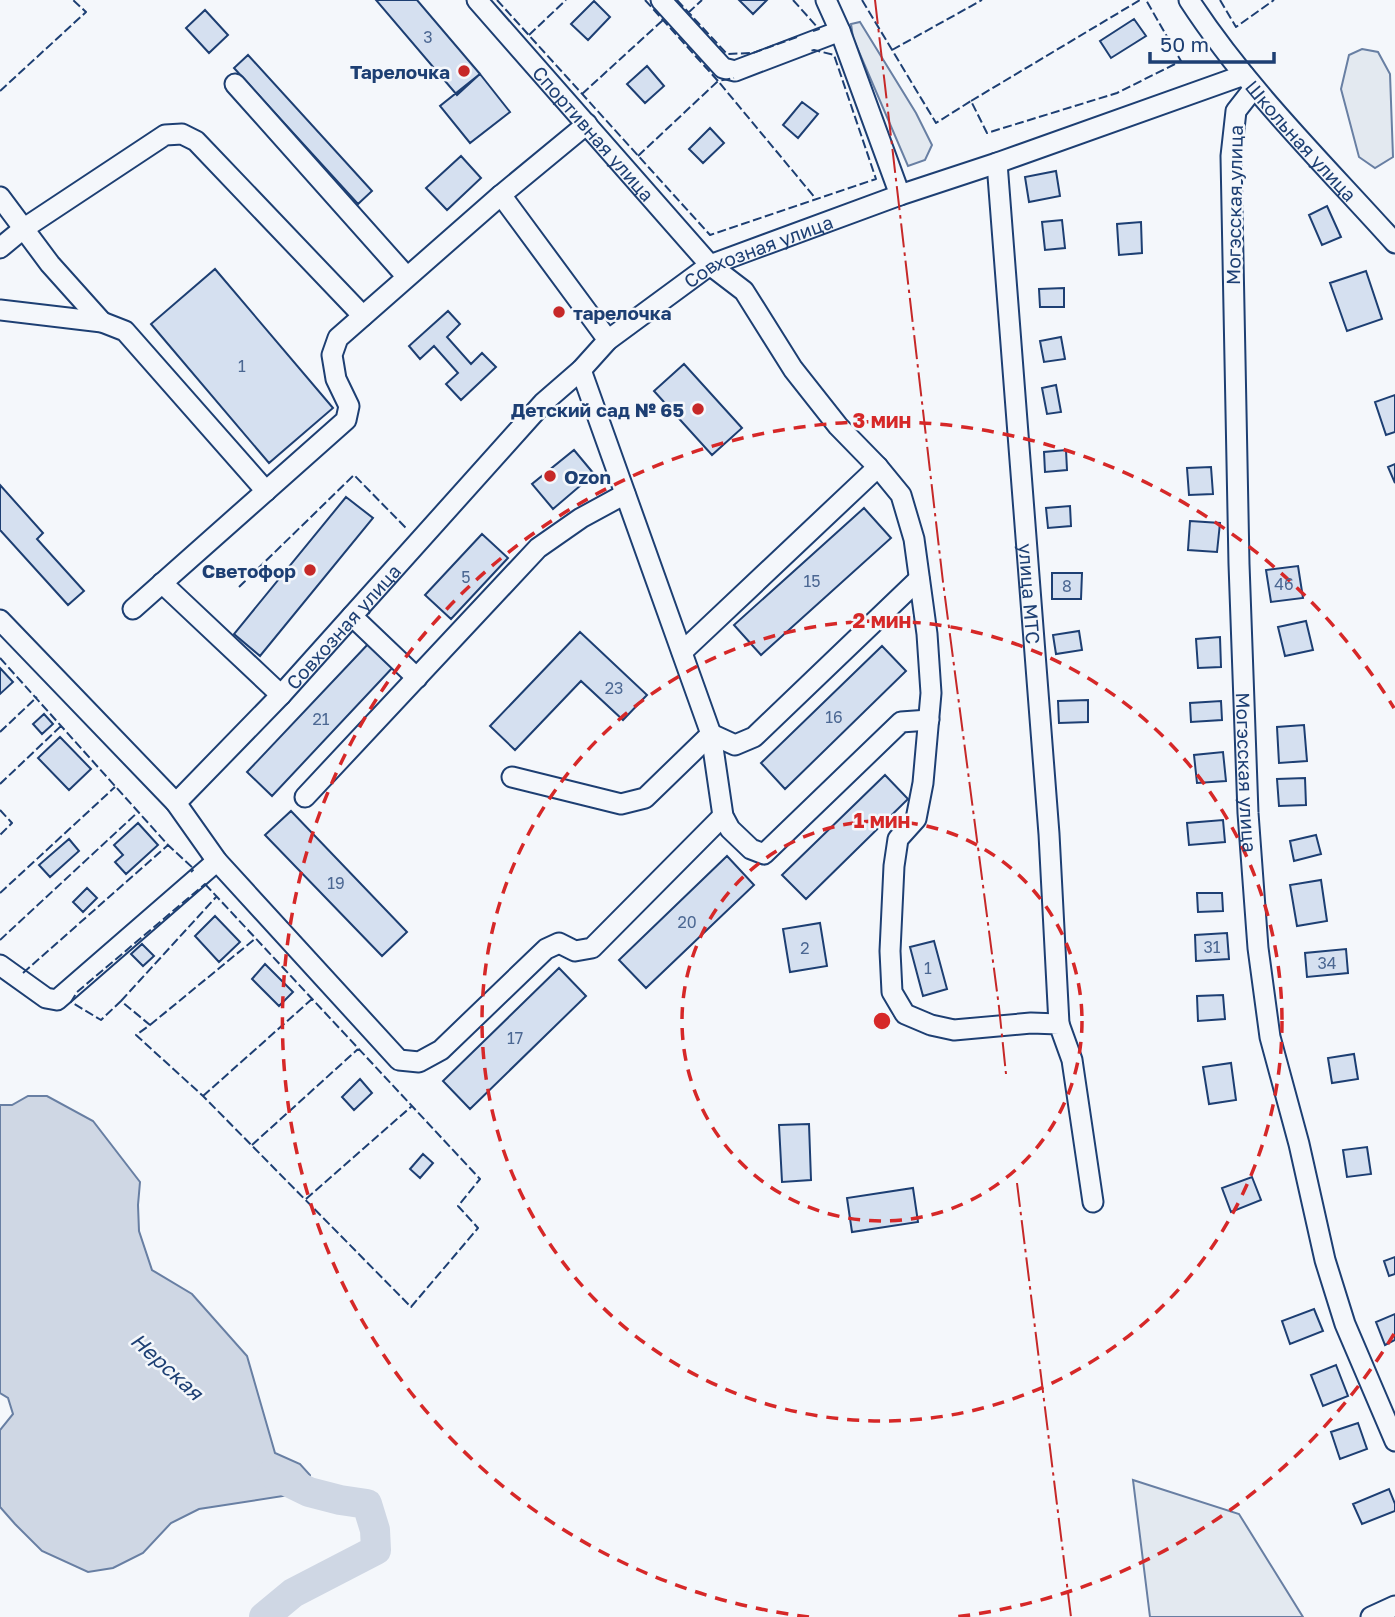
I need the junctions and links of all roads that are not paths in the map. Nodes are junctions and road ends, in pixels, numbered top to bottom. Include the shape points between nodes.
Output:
1 (477, 0) edge
2 (661, 0) edge
3 (826, 0) edge
4 (1189, 0) edge
5 (840, 31) junction
6 (1249, 81) junction
7 (235, 84) dead end
8 (587, 124) junction
9 (997, 163) junction
10 (500, 195) junction
11 (900, 195) junction
12 (0, 197) edge
13 (23, 229) junction
14 (1395, 243) edge
15 (0, 248) edge
16 (710, 265) junction
17 (407, 277) junction
18 (0, 310) edge
19 (363, 316) junction
20 (102, 322) junction
21 (608, 340) junction
22 (581, 370) junction
23 (878, 467) junction
24 (266, 491) junction
25 (625, 494) junction
26 (919, 579) junction
27 (162, 583) junction
28 (133, 609) dead end
29 (352, 616) junction
30 (0, 620) edge
31 (682, 652) junction
32 (417, 678) junction
33 (281, 695) junction
34 (929, 720) junction
35 (711, 734) junction
36 (512, 777) dead end
37 (305, 797) dead end
38 (176, 803) junction
39 (723, 816) junction
40 (217, 861) junction
41 (0, 965) edge
42 (1059, 1024) junction
43 (1094, 1202) dead end
44 (1395, 1441) edge
45 (1395, 1606) edge
46 (1371, 1617) edge

1 - 8 street, Спортивная улица
2 - 5 street via 723,68 735,71
3 - 5 street
4 - 6 street, Школьная улица
5 - 11 street
6 - 9 street, Совхозная улица
6 - 14 street, Школьная улица
6 - 44 street, Могэсская улица via 1236,111 1231,156 1239,564 1258,948 1270,1037 1325,1260 1345,1324
7 - 17 street
8 - 10 street
8 - 16 street, Спортивная улица
9 - 11 street, Совхозная улица
9 - 42 street, улица МТС via 1048,821
10 - 17 street
10 - 21 street
11 - 16 street, Совхозная улица
12 - 13 street
13 - 15 street
13 - 19 street via 165,135 182,134 196,141
13 - 20 street
16 - 21 street, Совхозная улица
16 - 23 street, Спортивная улица via 744,291 793,369
17 - 19 street
18 - 20 street
19 - 24 street via 338,338 331,355 335,379 349,406 346,420
20 - 24 street via 125,331
21 - 22 street, Совхозная улица
22 - 25 street
22 - 29 street, Совхозная улица via 543,403
23 - 26 street, Спортивная улица via 901,495
23 - 31 street
24 - 27 street
25 - 31 street
25 - 32 street via 538,548
26 - 34 street, Спортивная улица via 932,694
26 - 35 street via 754,737 735,744
27 - 28 street
27 - 33 street
29 - 32 street
29 - 33 street, Совхозная улица
30 - 38 street
31 - 35 street
32 - 37 street
33 - 38 street, Совхозная улица
34 - 39 street via 901,722 764,854 751,849
34 - 42 street, Спортивная улица via 916,819 898,839 894,866 892,992 905,1014 954,1030
35 - 36 street via 645,798 621,804
35 - 39 street
38 - 40 street
39 - 40 street via 592,948 575,951 559,943 546,949 441,1051 419,1062 399,1060
40 - 41 street via 57,1000 46,998
42 - 43 street, улица МТС via 1072,1060
45 - 46 street

